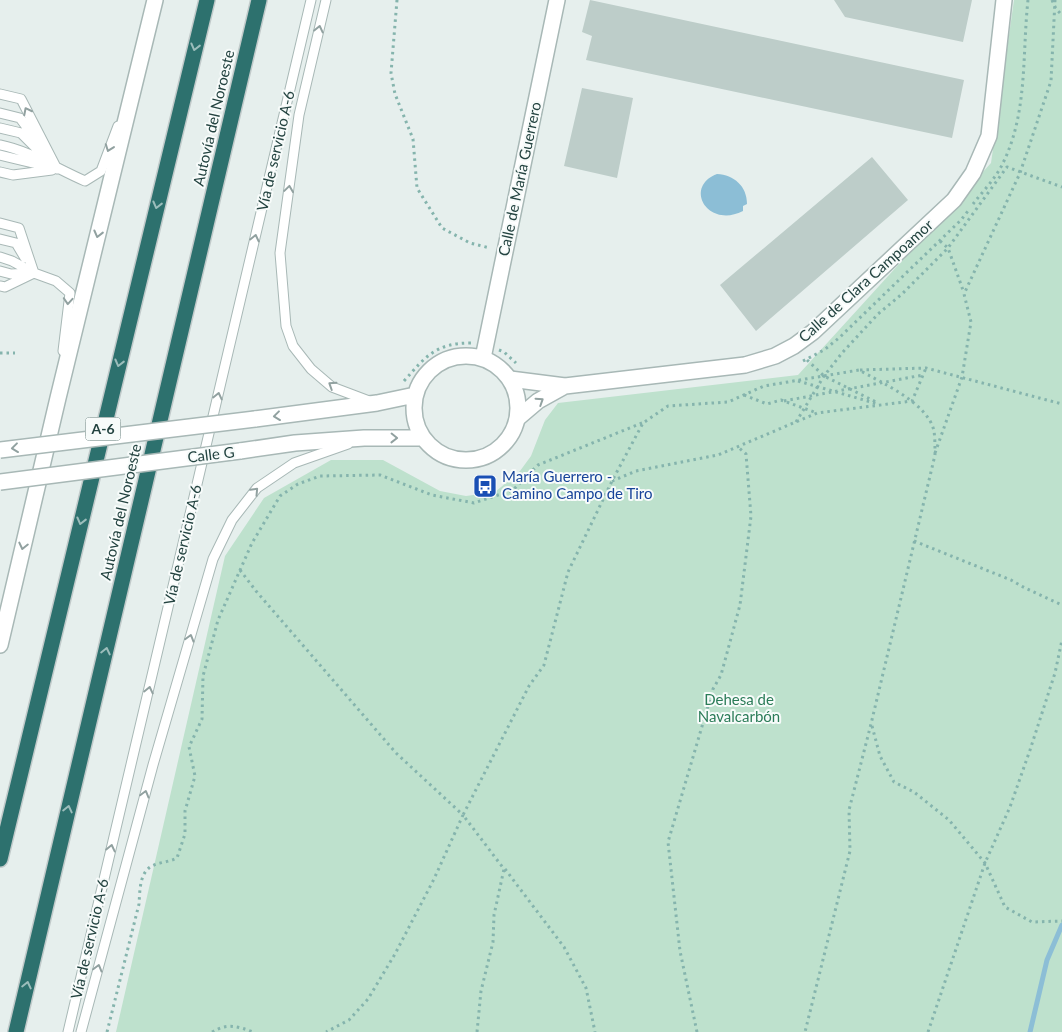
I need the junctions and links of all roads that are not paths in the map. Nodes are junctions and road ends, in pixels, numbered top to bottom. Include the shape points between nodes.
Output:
1 (149, 0) edge
2 (155, 0) edge
3 (207, 0) edge
4 (259, 0) edge
5 (270, 0) edge
6 (311, 0) edge
7 (326, 0) edge
8 (557, 0) edge
9 (1004, 0) edge
10 (138, 70) junction
11 (0, 94) edge
12 (0, 113) edge
13 (0, 128) edge
14 (0, 144) edge
15 (0, 156) edge
16 (58, 170) junction
17 (0, 172) edge
18 (0, 223) edge
19 (0, 239) edge
20 (0, 258) edge
21 (0, 271) edge
22 (34, 273) junction
23 (0, 286) edge
24 (483, 358) junction
25 (510, 379) junction
26 (565, 386) junction
27 (415, 395) junction
28 (58, 398) junction
29 (377, 403) junction
30 (518, 418) junction
31 (364, 438) junction
32 (423, 438) junction
33 (0, 450) edge
34 (0, 482) edge
35 (132, 542) junction
36 (0, 645) edge
37 (0, 859) edge
38 (16, 1032) edge
39 (68, 1032) edge
40 (81, 1032) edge

1 - 10 lane
2 - 10 street
3 -> 37 highway, A-6
4 - 35 highway, Autovía del Noroeste
5 - 35 highway via 148,514
39 -> 6 lane, Vía de servicio A-6
29 -> 7 lane via 332,386 311,369 293,346 286,326 280,253 299,115
8 - 24 street, Calle de María Guerrero
9 - 26 street, Calle de Clara Campoamor via 989,136 973,173 954,200 813,332 775,356 745,365
10 -> 16 lane via 101,171 85,181
10 -> 28 street
16 -> 11 lane via 21,99
12 - 16 lane via 20,118
13 - 16 lane via 21,133
14 - 16 lane via 18,149
15 - 16 lane
16 - 17 lane via 13,175
18 - 22 lane via 19,228
19 - 22 lane via 16,243
20 - 22 lane via 12,260
21 - 22 lane
22 - 23 lane via 5,287
22 -> 28 lane via 56,281 70,293
24 - 25 street
24 - 27 street via 462,356 443,361 423,378
25 - 26 street, Calle de Clara Campoamor
25 - 30 street via 518,404
30 -> 26 street, Calle de Clara Campoamor via 538,401
27 - 29 street, Calle G
27 - 32 street via 414,418
28 -> 36 street
29 -> 33 street, Calle G, bridge
30 - 32 street via 505,443 481,458 449,458 434,450
31 -> 32 street, Calle G
31 - 34 street, Calle G, bridge via 295,443
40 -> 31 lane via 213,559 232,520 257,488 294,463
38 -> 35 highway, Autovía del Noroeste

